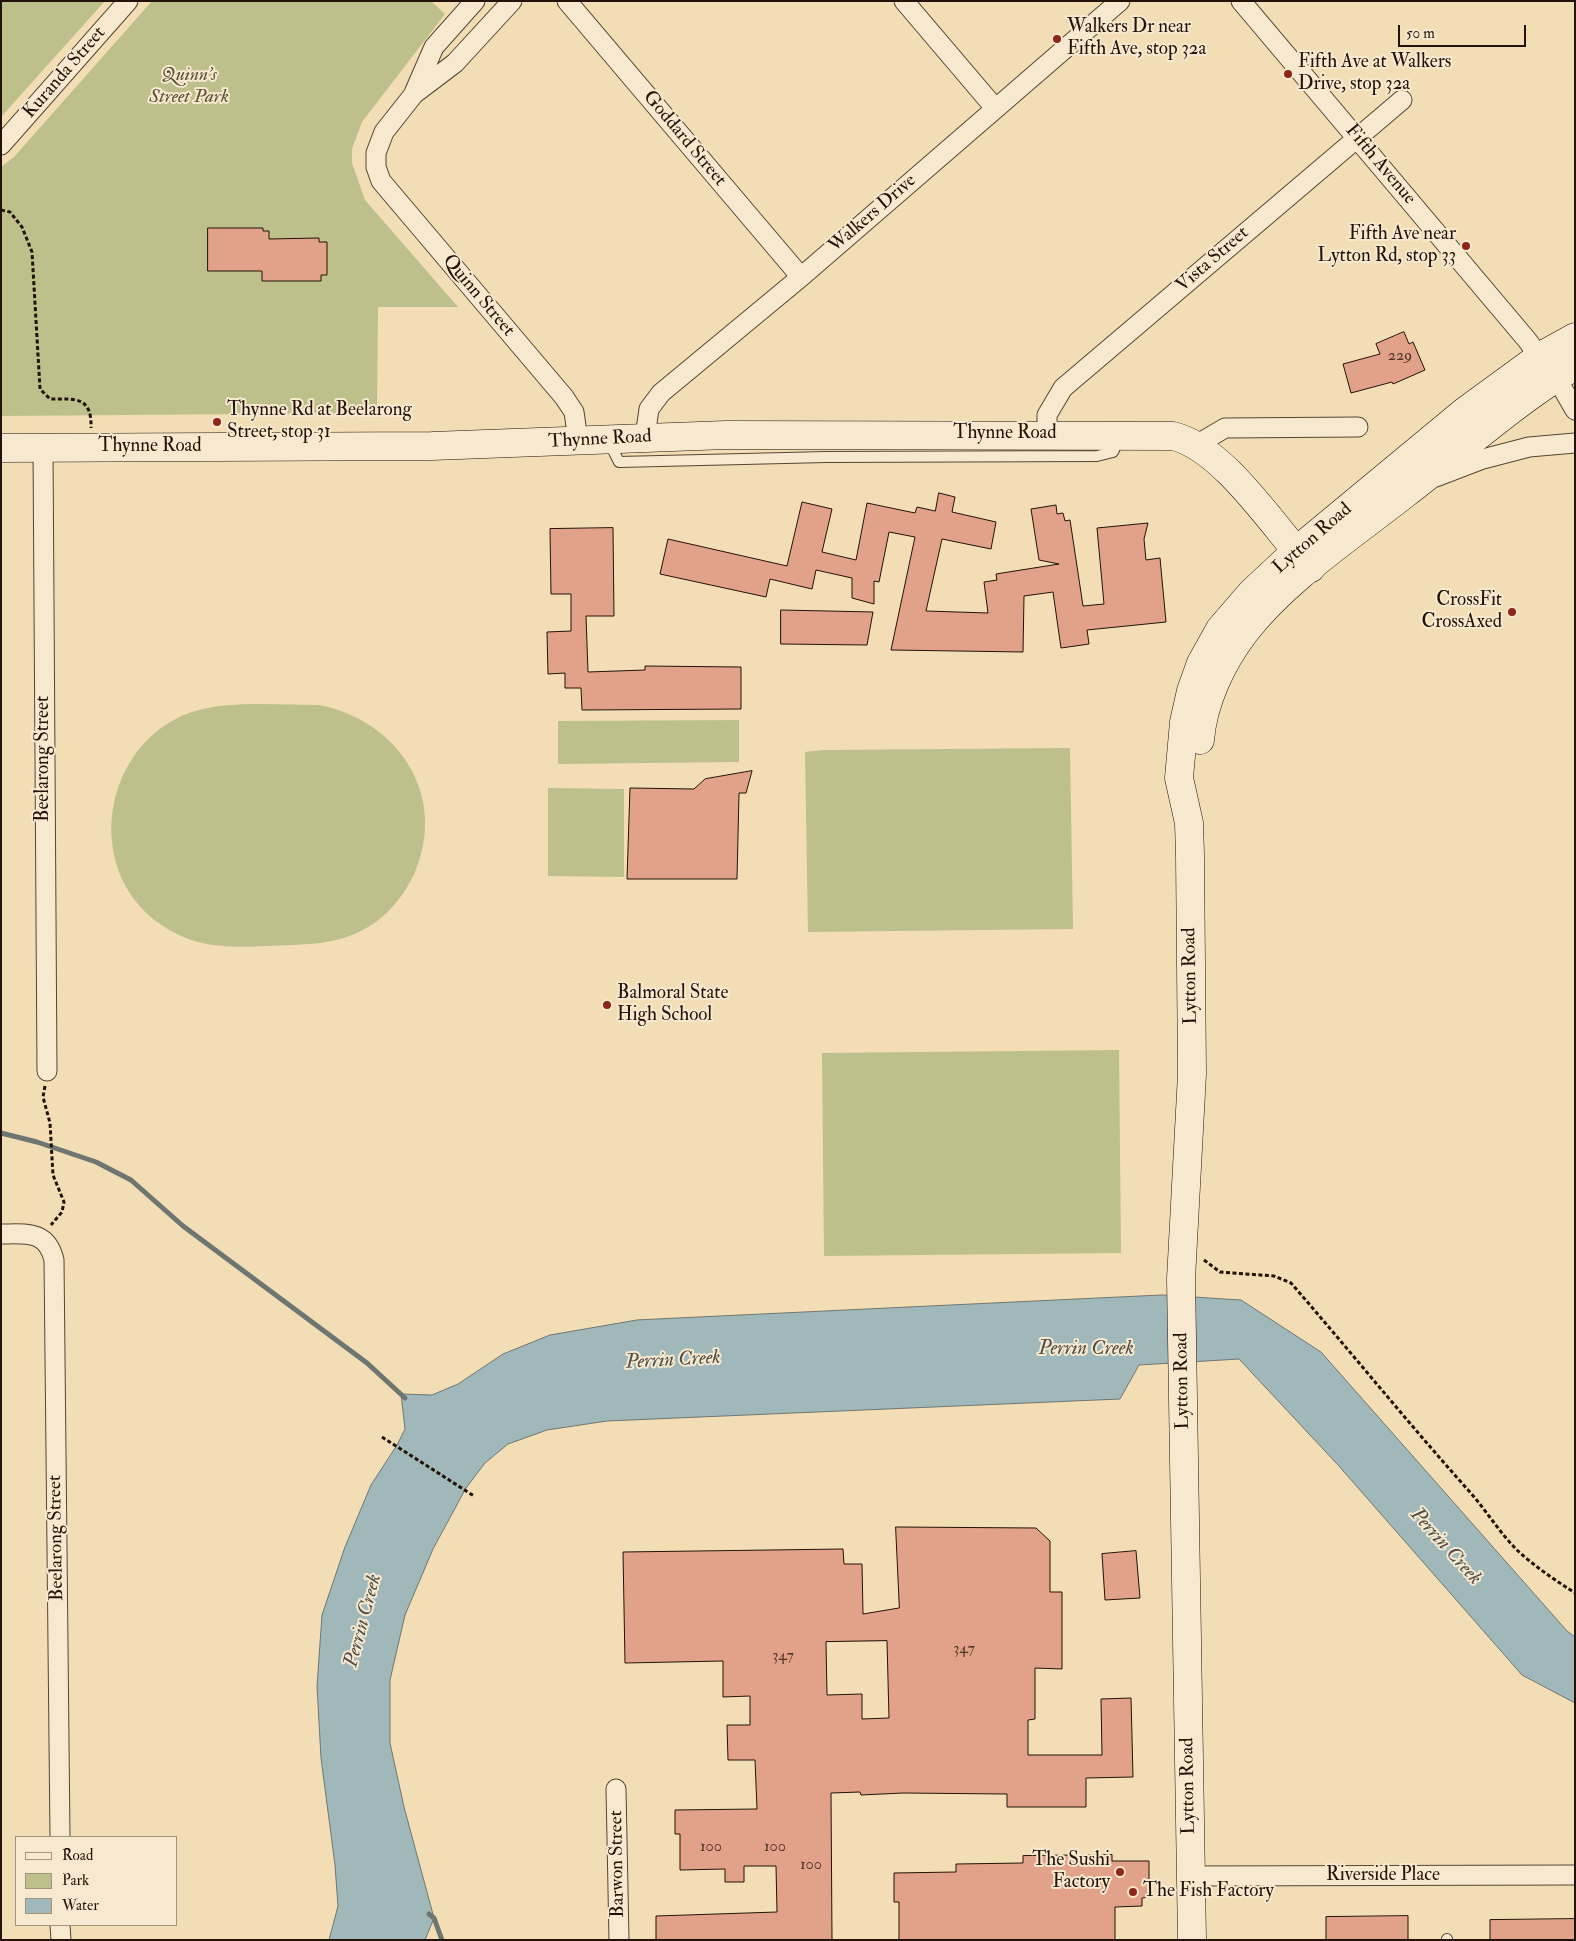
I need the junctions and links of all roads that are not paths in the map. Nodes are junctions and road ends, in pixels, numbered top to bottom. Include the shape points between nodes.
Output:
1 (128, 1) edge
2 (475, 1) edge
3 (512, 1) edge
4 (567, 1) edge
5 (904, 1) edge
6 (1120, 1) edge
7 (1241, 1) edge
8 (414, 94) junction
9 (1402, 100) dead end
10 (995, 108) junction
11 (1357, 137) junction
12 (1, 145) edge
13 (801, 277) junction
14 (1575, 337) edge
15 (1556, 367) edge
16 (1575, 410) edge
17 (1358, 427) dead end
18 (1046, 434) junction
19 (1121, 434) junction
20 (644, 437) junction
21 (607, 439) junction
22 (578, 440) junction
23 (1575, 443) edge
24 (1196, 445) junction
25 (1, 448) edge
26 (43, 448) junction
27 (1421, 482) junction
28 (1304, 560) junction
29 (47, 1070) road end
30 (1, 1234) edge
31 (616, 1789) dead end
32 (60, 1836) edge
33 (1575, 1875) edge
34 (1191, 1876) junction
35 (60, 1926) edge
36 (61, 1940) edge
37 (619, 1940) edge
38 (1192, 1940) edge

1 - 12 street, Kuranda Street
2 - 8 street via 434,47
3 - 8 street via 455,63
4 - 13 street, Goddard Street
5 - 10 street
6 - 10 street, Walkers Drive
7 - 11 street, Fifth Avenue
8 - 22 street, Quinn Street via 384,132 376,153 381,181 564,397 574,412
9 - 11 street, Vista Street
10 - 13 street, Walkers Drive
11 - 15 street, Fifth Avenue
11 - 18 street, Vista Street via 1062,388 1048,415
13 - 20 street, Walkers Drive via 661,393 649,409
14 - 15 main road, Lytton Road
15 - 16 street
15 - 27 main road, Lytton Road
15 - 28 main road, Lytton Road via 1465,411
17 - 24 street via 1224,428
18 - 19 main road, Thynne Road
18 - 20 main road, Thynne Road
19 - 21 lane via 1113,452 1097,456 619,462
19 - 24 main road, Thynne Road via 1173,436
20 - 21 main road, Thynne Road
21 - 22 main road, Thynne Road
22 - 26 main road, Thynne Road via 441,446
23 - 27 street via 1529,447
24 - 28 main road, Thynne Road via 1226,468
25 - 26 main road, Thynne Road
26 - 29 street, Beelarong Street
27 - 28 main road, Lytton Road
28 - 34 main road, Lytton Road via 1226,660 1206,707 1200,731 1189,823 1192,1074 1182,1267
30 - 32 street, Beelarong Street via 40,1237 51,1247 54,1260
31 - 37 street, Barwon Street
33 - 34 street, Riverside Place
34 - 38 main road, Lytton Road
35 - 36 street

